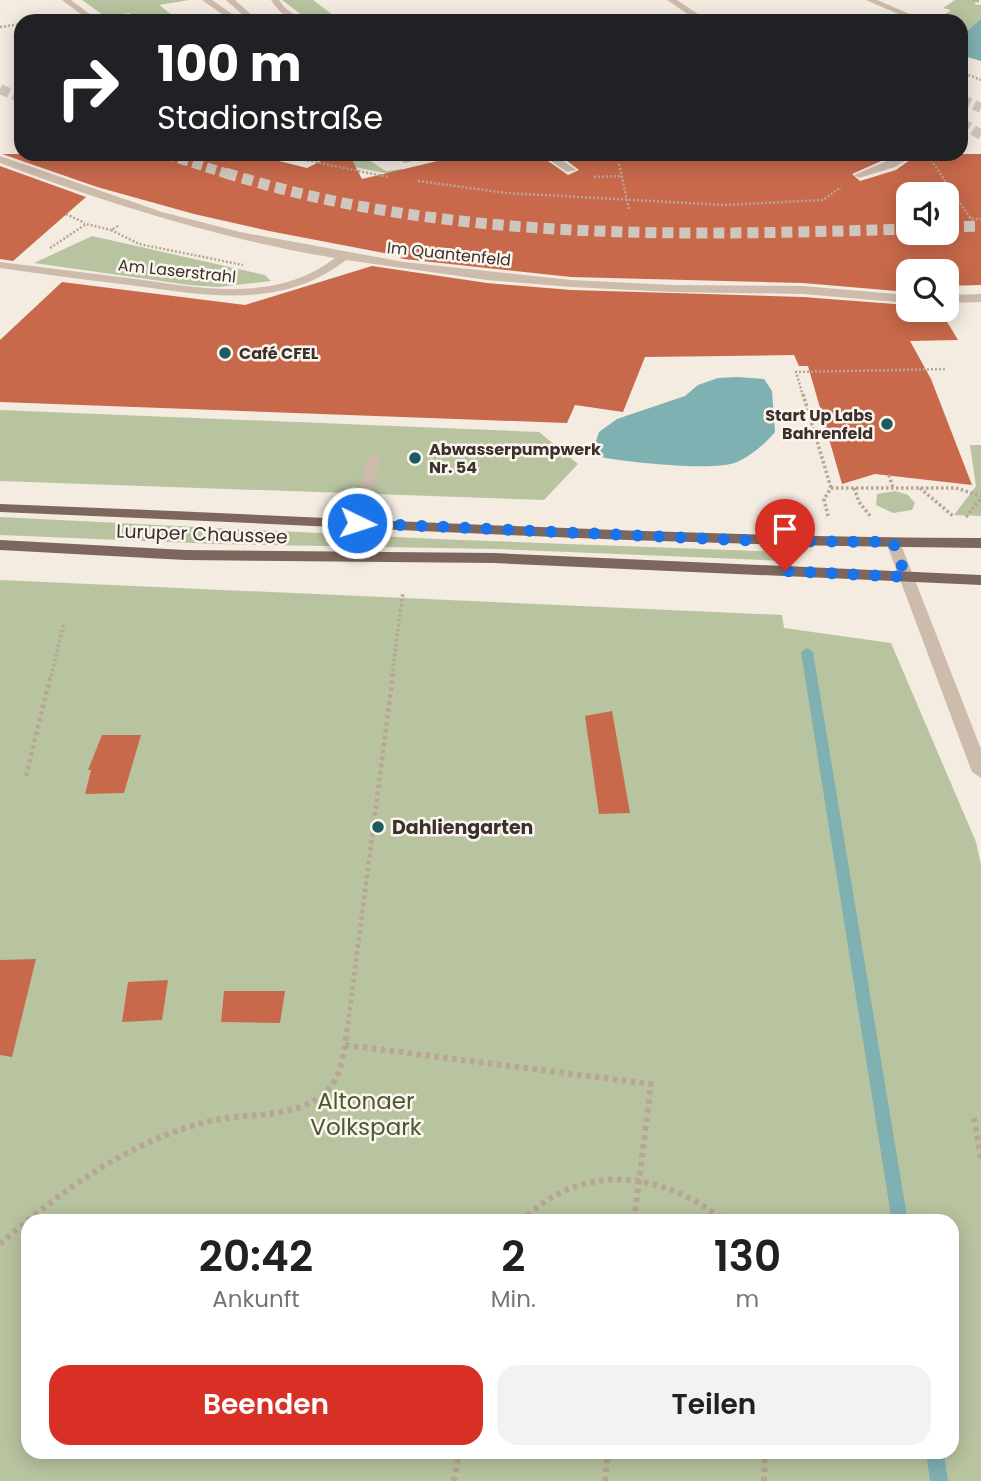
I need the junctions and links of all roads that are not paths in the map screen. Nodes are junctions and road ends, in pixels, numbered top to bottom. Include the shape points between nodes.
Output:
1 (66, 0) edge
2 (206, 0) edge
3 (230, 0) edge
4 (275, 0) edge
5 (671, 0) edge
6 (870, 0) edge
7 (901, 0) edge
8 (883, 5) junction
9 (85, 14) edge
10 (227, 14) edge
11 (246, 14) edge
12 (288, 14) edge
13 (694, 14) edge
14 (905, 14) edge
15 (0, 159) edge
16 (557, 161) edge
17 (898, 161) edge
18 (571, 170) dead end
19 (859, 175) dead end
20 (154, 202) dead end
21 (141, 211) junction
22 (278, 233) dead end
23 (267, 242) junction
24 (344, 257) junction
25 (0, 265) edge
26 (896, 298) edge
27 (981, 298) edge
28 (959, 299) edge
29 (374, 458) dead end
30 (0, 508) edge
31 (357, 523) junction
32 (893, 542) junction
33 (981, 543) edge
34 (0, 545) edge
35 (906, 577) junction
36 (981, 580) edge
37 (981, 772) edge

1 - 9 street
2 - 10 street
3 - 11 street
4 - 12 street
5 - 13 street
6 - 8 street
7 - 8 street
8 - 14 street
15 - 21 street, Im Quantenfeld
16 - 18 street
17 - 19 street
20 - 21 street
21 - 23 street, Im Quantenfeld
22 - 23 street
23 - 24 street, Im Quantenfeld
24 - 25 street, Am Laserstrahl via 326,272 287,284 221,294
24 - 26 street, Im Quantenfeld via 425,270 604,285 787,284
27 - 28 street
29 - 31 street
30 - 31 main road, Luruper Chaussee
31 - 32 main road, Luruper Chaussee
32 - 33 main road, Luruper Chaussee
32 - 35 street
34 - 35 main road, Luruper Chaussee via 185,555 494,558
35 - 36 main road, Luruper Chaussee
35 - 37 street

